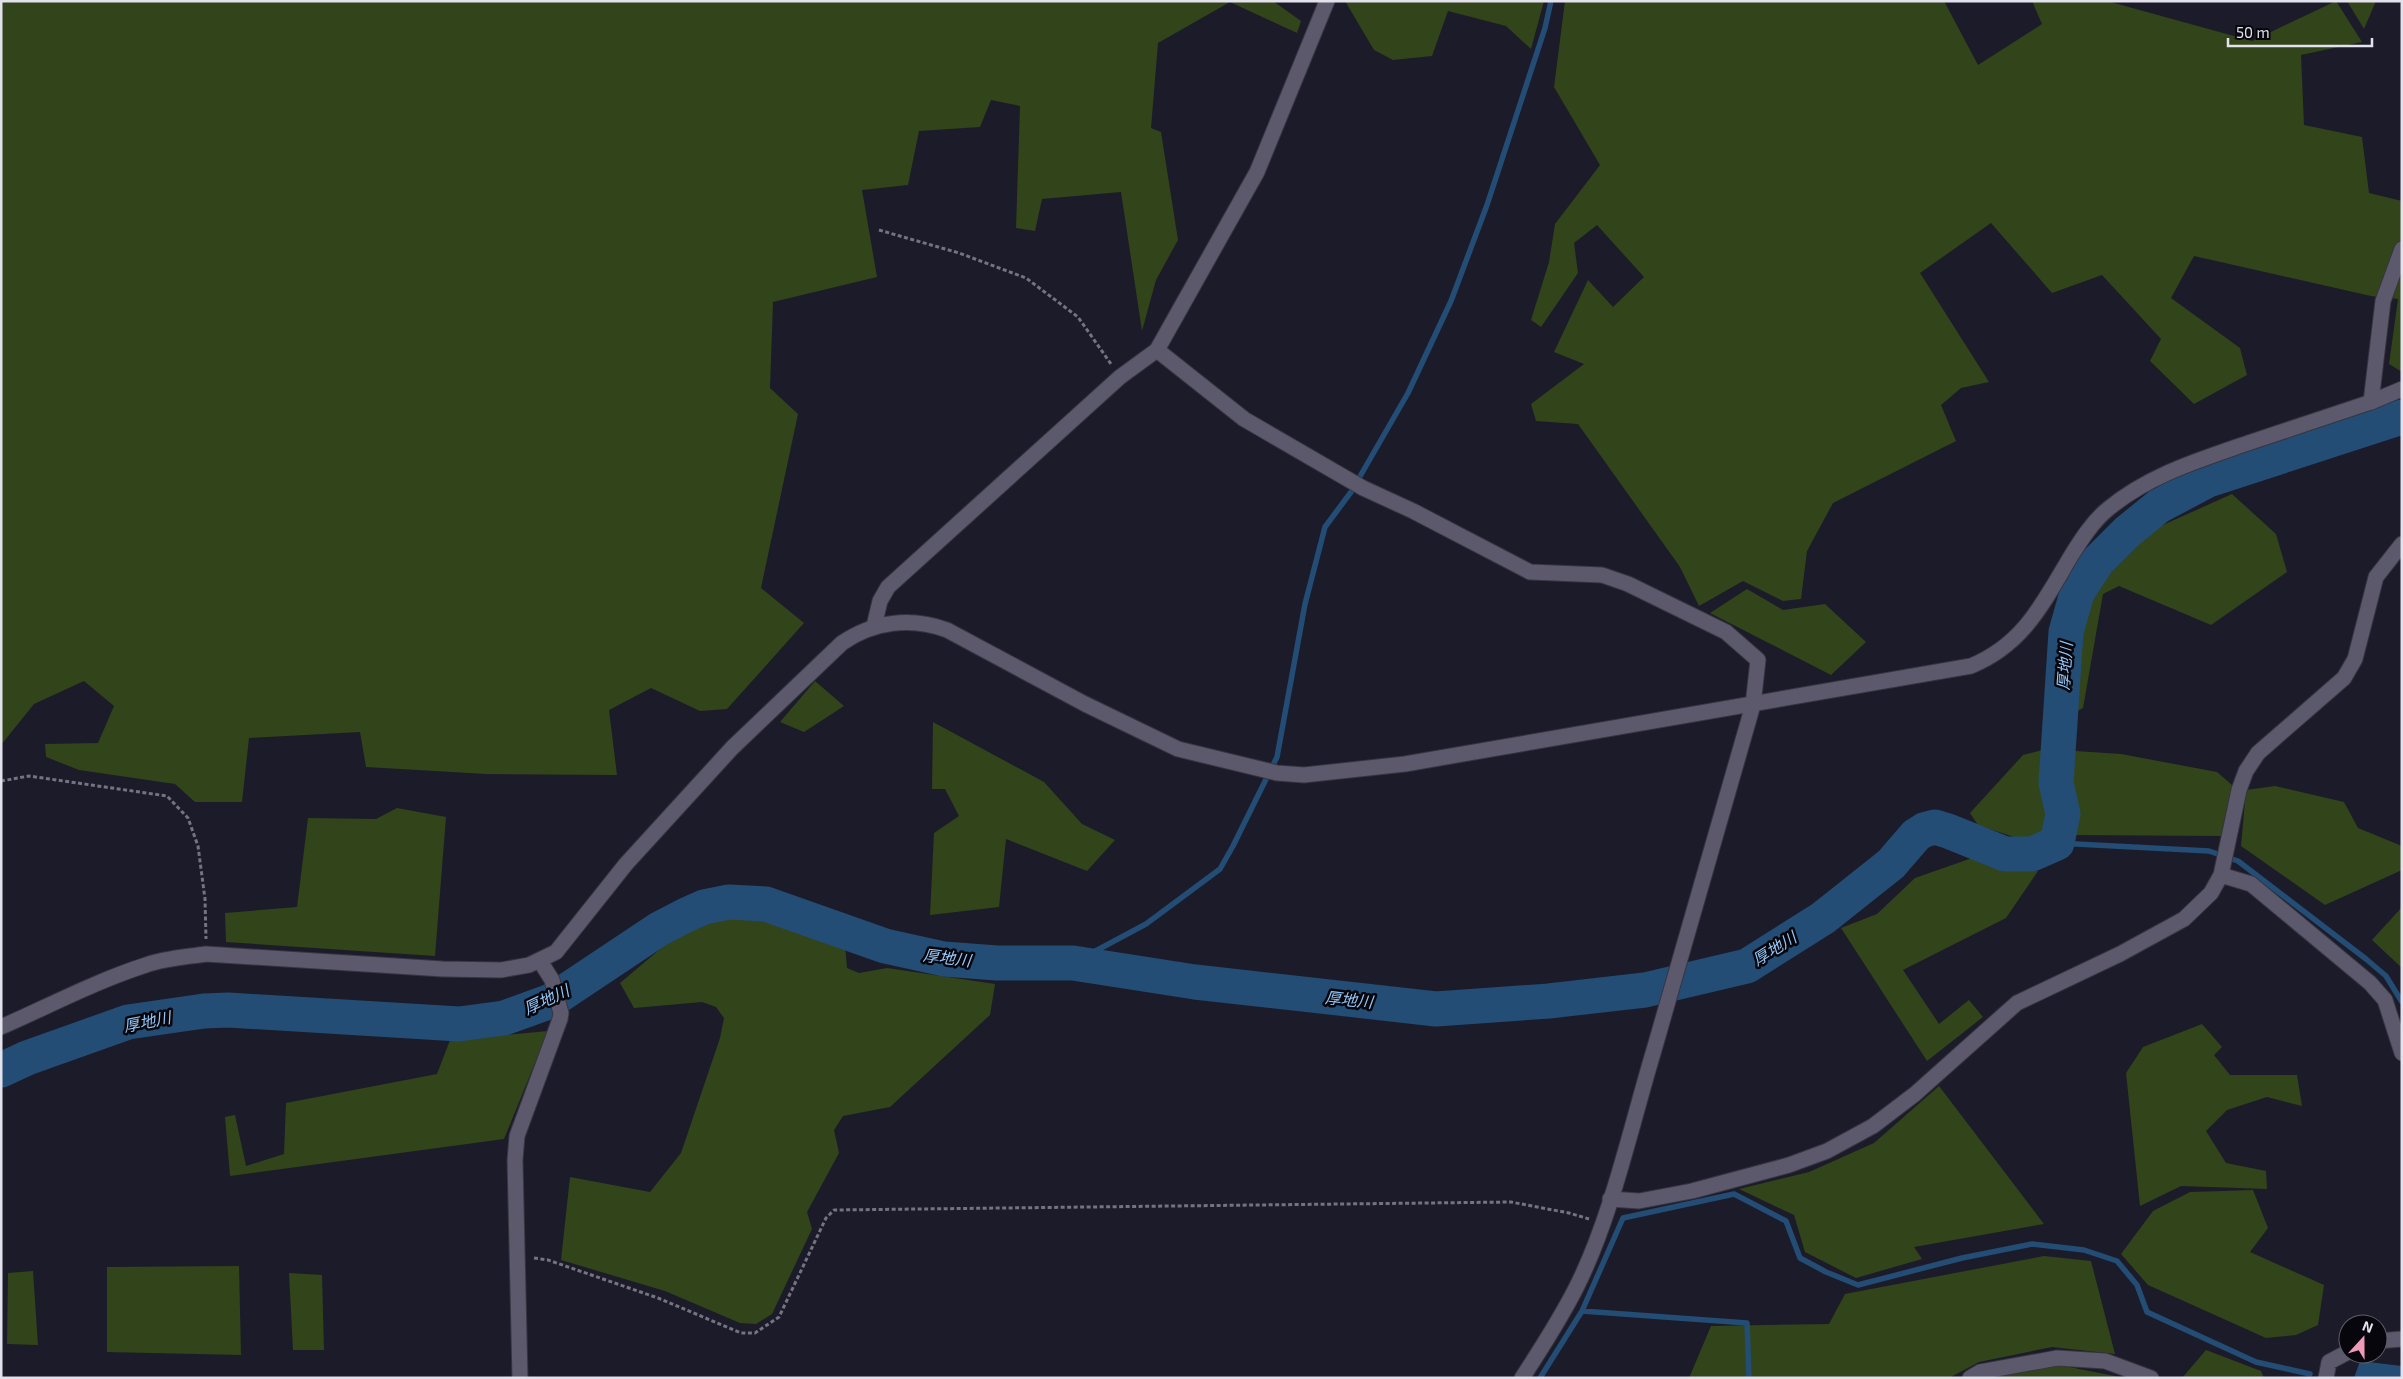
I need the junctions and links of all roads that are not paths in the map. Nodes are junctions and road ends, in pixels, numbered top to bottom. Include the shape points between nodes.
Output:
1 (1327, 1) edge
2 (2402, 249) edge
3 (1157, 350) junction
4 (2402, 389) edge
5 (2371, 402) junction
6 (2402, 544) edge
7 (874, 626) junction
8 (1753, 705) junction
9 (2223, 867) junction
10 (540, 961) junction
11 (1, 1026) edge
12 (2402, 1053) edge
13 (1610, 1199) junction
14 (2402, 1339) edge
15 (2388, 1340) edge
16 (2338, 1357) edge
17 (520, 1378) edge
18 (1522, 1378) edge
19 (1970, 1378) edge
20 (2150, 1378) edge
21 (2326, 1378) edge

1 - 3 street via 1257,172
2 - 5 street via 2383,301
3 - 7 street via 1120,377 888,587 880,601
3 - 8 street via 1244,418 1363,488 1530,572 1602,575 1628,584 1726,632 1758,660
4 - 5 street
5 - 8 street via 2176,468 2139,487 2107,509 2083,537 2032,622 1992,657 1971,666
6 - 9 street via 2376,577 2355,659 2344,678 2258,752 2246,771
7 - 8 street via 926,623 947,630 1085,704 1178,748 1277,773 1304,775 1405,764
7 - 10 street via 842,643 732,748 626,864 556,952
8 - 13 street
9 - 12 street via 2251,884 2370,983 2385,1000
9 - 13 street via 2211,893 2184,919 2017,1004 1915,1094 1873,1126 1827,1151 1789,1165 1692,1191 1640,1200
10 - 11 street via 501,970 452,969 206,954 147,964
10 - 17 street via 552,980 561,1013 517,1136
13 - 18 street via 1575,1290
14 - 15 street
16 - 21 street via 2329,1362
19 - 20 street via 1980,1372 2057,1358 2106,1361

